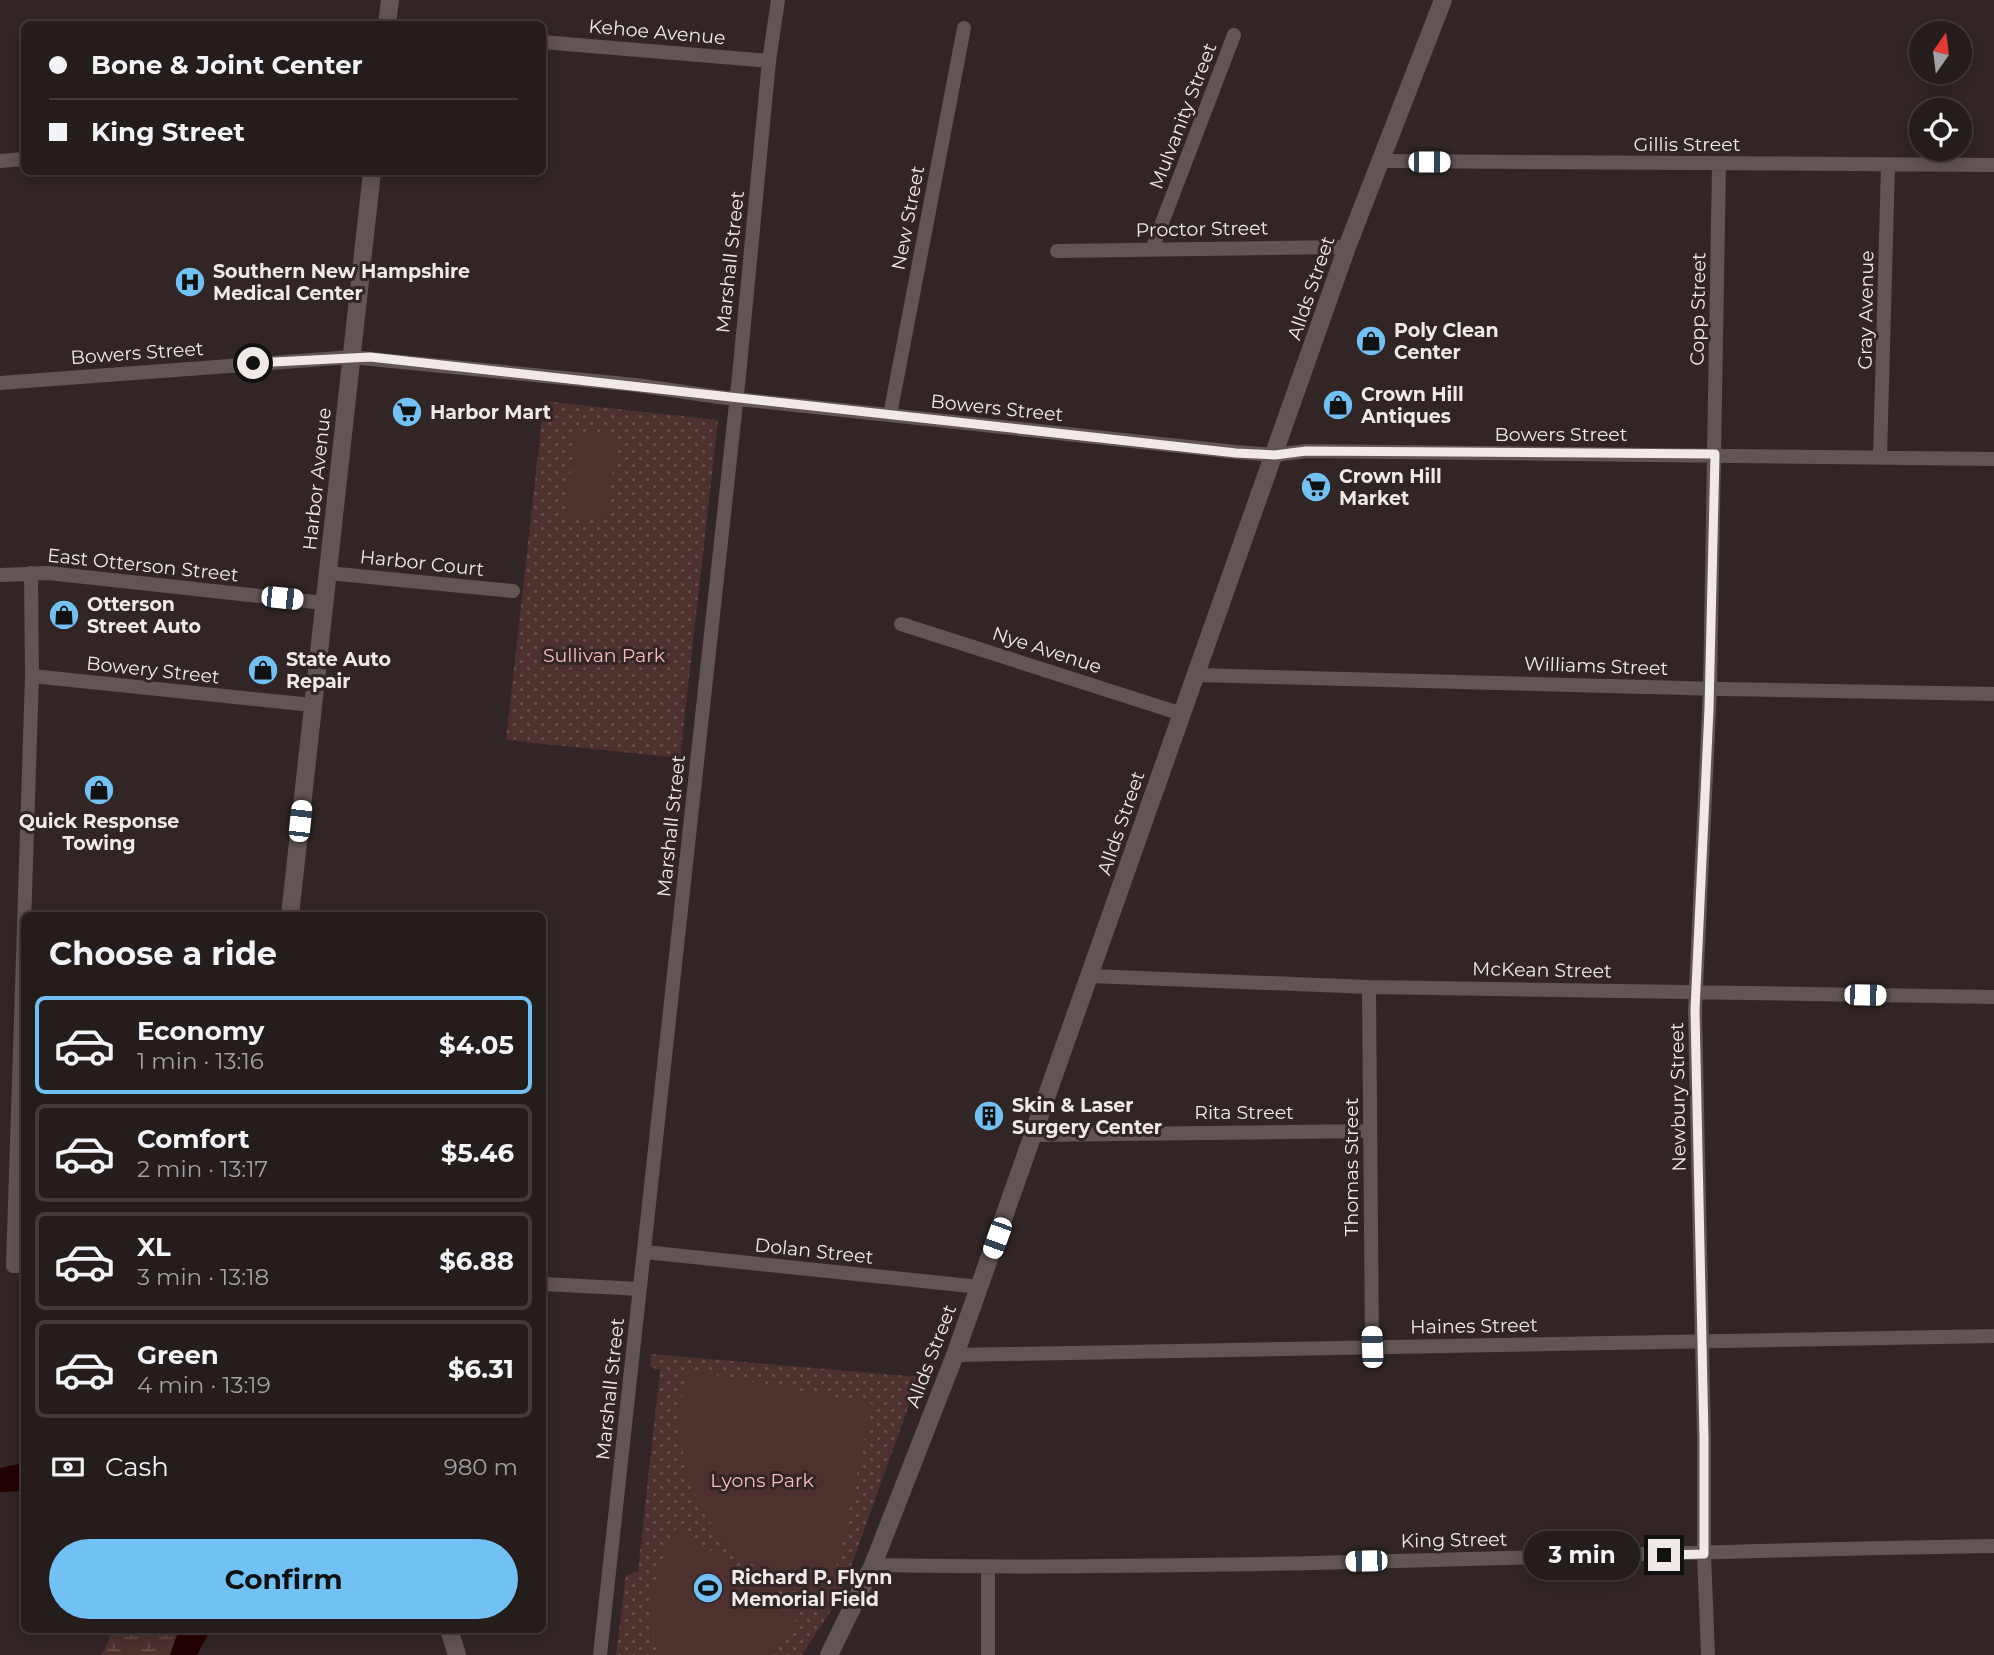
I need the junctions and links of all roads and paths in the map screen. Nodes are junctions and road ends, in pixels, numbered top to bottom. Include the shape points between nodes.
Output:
1 (390, 0) edge
2 (778, 0) edge
3 (1443, 0) edge
4 (387, 21) edge
5 (964, 28) dead end
6 (1234, 35) dead end
7 (546, 42) edge
8 (769, 61) junction
9 (21, 159) edge
10 (0, 161) edge
11 (1381, 161) junction
12 (1719, 164) junction
13 (1888, 164) junction
14 (1994, 165) edge
15 (372, 175) edge
16 (1347, 247) junction
17 (1152, 249) junction
18 (1057, 251) dead end
19 (351, 357) junction
20 (0, 383) edge
21 (736, 399) junction
22 (890, 415) junction
23 (1715, 454) junction
24 (1275, 455) junction
25 (1880, 457) junction
26 (1994, 459) edge
27 (31, 573) junction
28 (328, 573) junction
29 (0, 575) edge
30 (513, 591) dead end
31 (324, 603) junction
32 (901, 624) dead end
33 (1196, 675) junction
34 (32, 676) junction
35 (1710, 689) junction
36 (1994, 694) edge
37 (313, 705) junction
38 (1182, 714) junction
39 (24, 912) edge
40 (290, 912) edge
41 (1090, 976) junction
42 (1369, 987) junction
43 (1696, 992) junction
44 (1994, 998) edge
45 (21, 1018) edge
46 (1370, 1131) junction
47 (1034, 1135) junction
48 (645, 1252) junction
49 (21, 1266) edge
50 (546, 1284) edge
51 (980, 1287) junction
52 (640, 1289) junction
53 (1994, 1336) edge
54 (1702, 1341) junction
55 (1372, 1347) junction
56 (955, 1354) junction
57 (1994, 1546) edge
58 (1704, 1554) junction
59 (873, 1565) junction
60 (988, 1567) junction
61 (450, 1633) edge
62 (457, 1655) edge
63 (600, 1655) edge
64 (829, 1655) edge
65 (988, 1655) edge
66 (1708, 1655) edge

1 - 4 street
2 - 8 street, Marshall Street
3 - 11 street, Allds Street
5 - 22 street, New Street
6 - 17 street, Mulvanity Street
7 - 8 street, Kehoe Avenue
8 - 21 street, Marshall Street
9 - 10 street
11 - 12 street, Gillis Street
11 - 16 street, Allds Street
12 - 13 street, Gillis Street
12 - 23 street, Copp Street
13 - 14 street, Gillis Street
13 - 25 street, Gray Avenue
15 - 19 street, Harbor Avenue
16 - 17 street, Proctor Street
16 - 24 street, Allds Street
17 - 18 street, Proctor Street
19 - 20 street, Bowers Street
19 - 21 street, Bowers Street
19 - 28 street, Harbor Avenue
21 - 22 street, Bowers Street
21 - 48 street, Marshall Street
22 - 24 street, Bowers Street
23 - 24 street, Bowers Street via 1306,451
23 - 25 street, Bowers Street
23 - 35 street, Newbury Street
24 - 33 street, Allds Street
25 - 26 street, Bowers Street
27 - 29 street, East Otterson Street
27 - 31 street, East Otterson Street
27 - 34 street
28 - 30 street, Harbor Court
28 - 31 street, Harbor Avenue
31 - 37 street, Harbor Avenue
32 - 38 street, Nye Avenue
33 - 35 street, Williams Street
33 - 38 street, Allds Street
34 - 37 street, Bowery Street
34 - 39 street
35 - 36 street, Williams Street
35 - 43 street, Newbury Street
37 - 40 street, Harbor Avenue
38 - 41 street, Allds Street
41 - 42 street, McKean Street
41 - 47 street, Allds Street
42 - 43 street, McKean Street
42 - 46 street, Thomas Street
43 - 44 street, McKean Street
43 - 54 street, Newbury Street
45 - 49 street via 13,1266
46 - 47 street, Rita Street
46 - 55 street, Thomas Street
47 - 51 street, Allds Street
48 - 51 street, Dolan Street
48 - 52 street, Marshall Street
50 - 52 street
51 - 56 street, Allds Street
52 - 63 street, Marshall Street
53 - 54 street, Haines Street
54 - 55 street, Haines Street
54 - 58 street, Newbury Street
55 - 56 street, Haines Street
56 - 59 street, Allds Street
57 - 58 street, King Street
58 - 60 street, King Street
58 - 66 street, Newbury Street
59 - 60 street, King Street
59 - 64 street, Allds Street
60 - 65 street
61 - 62 street

